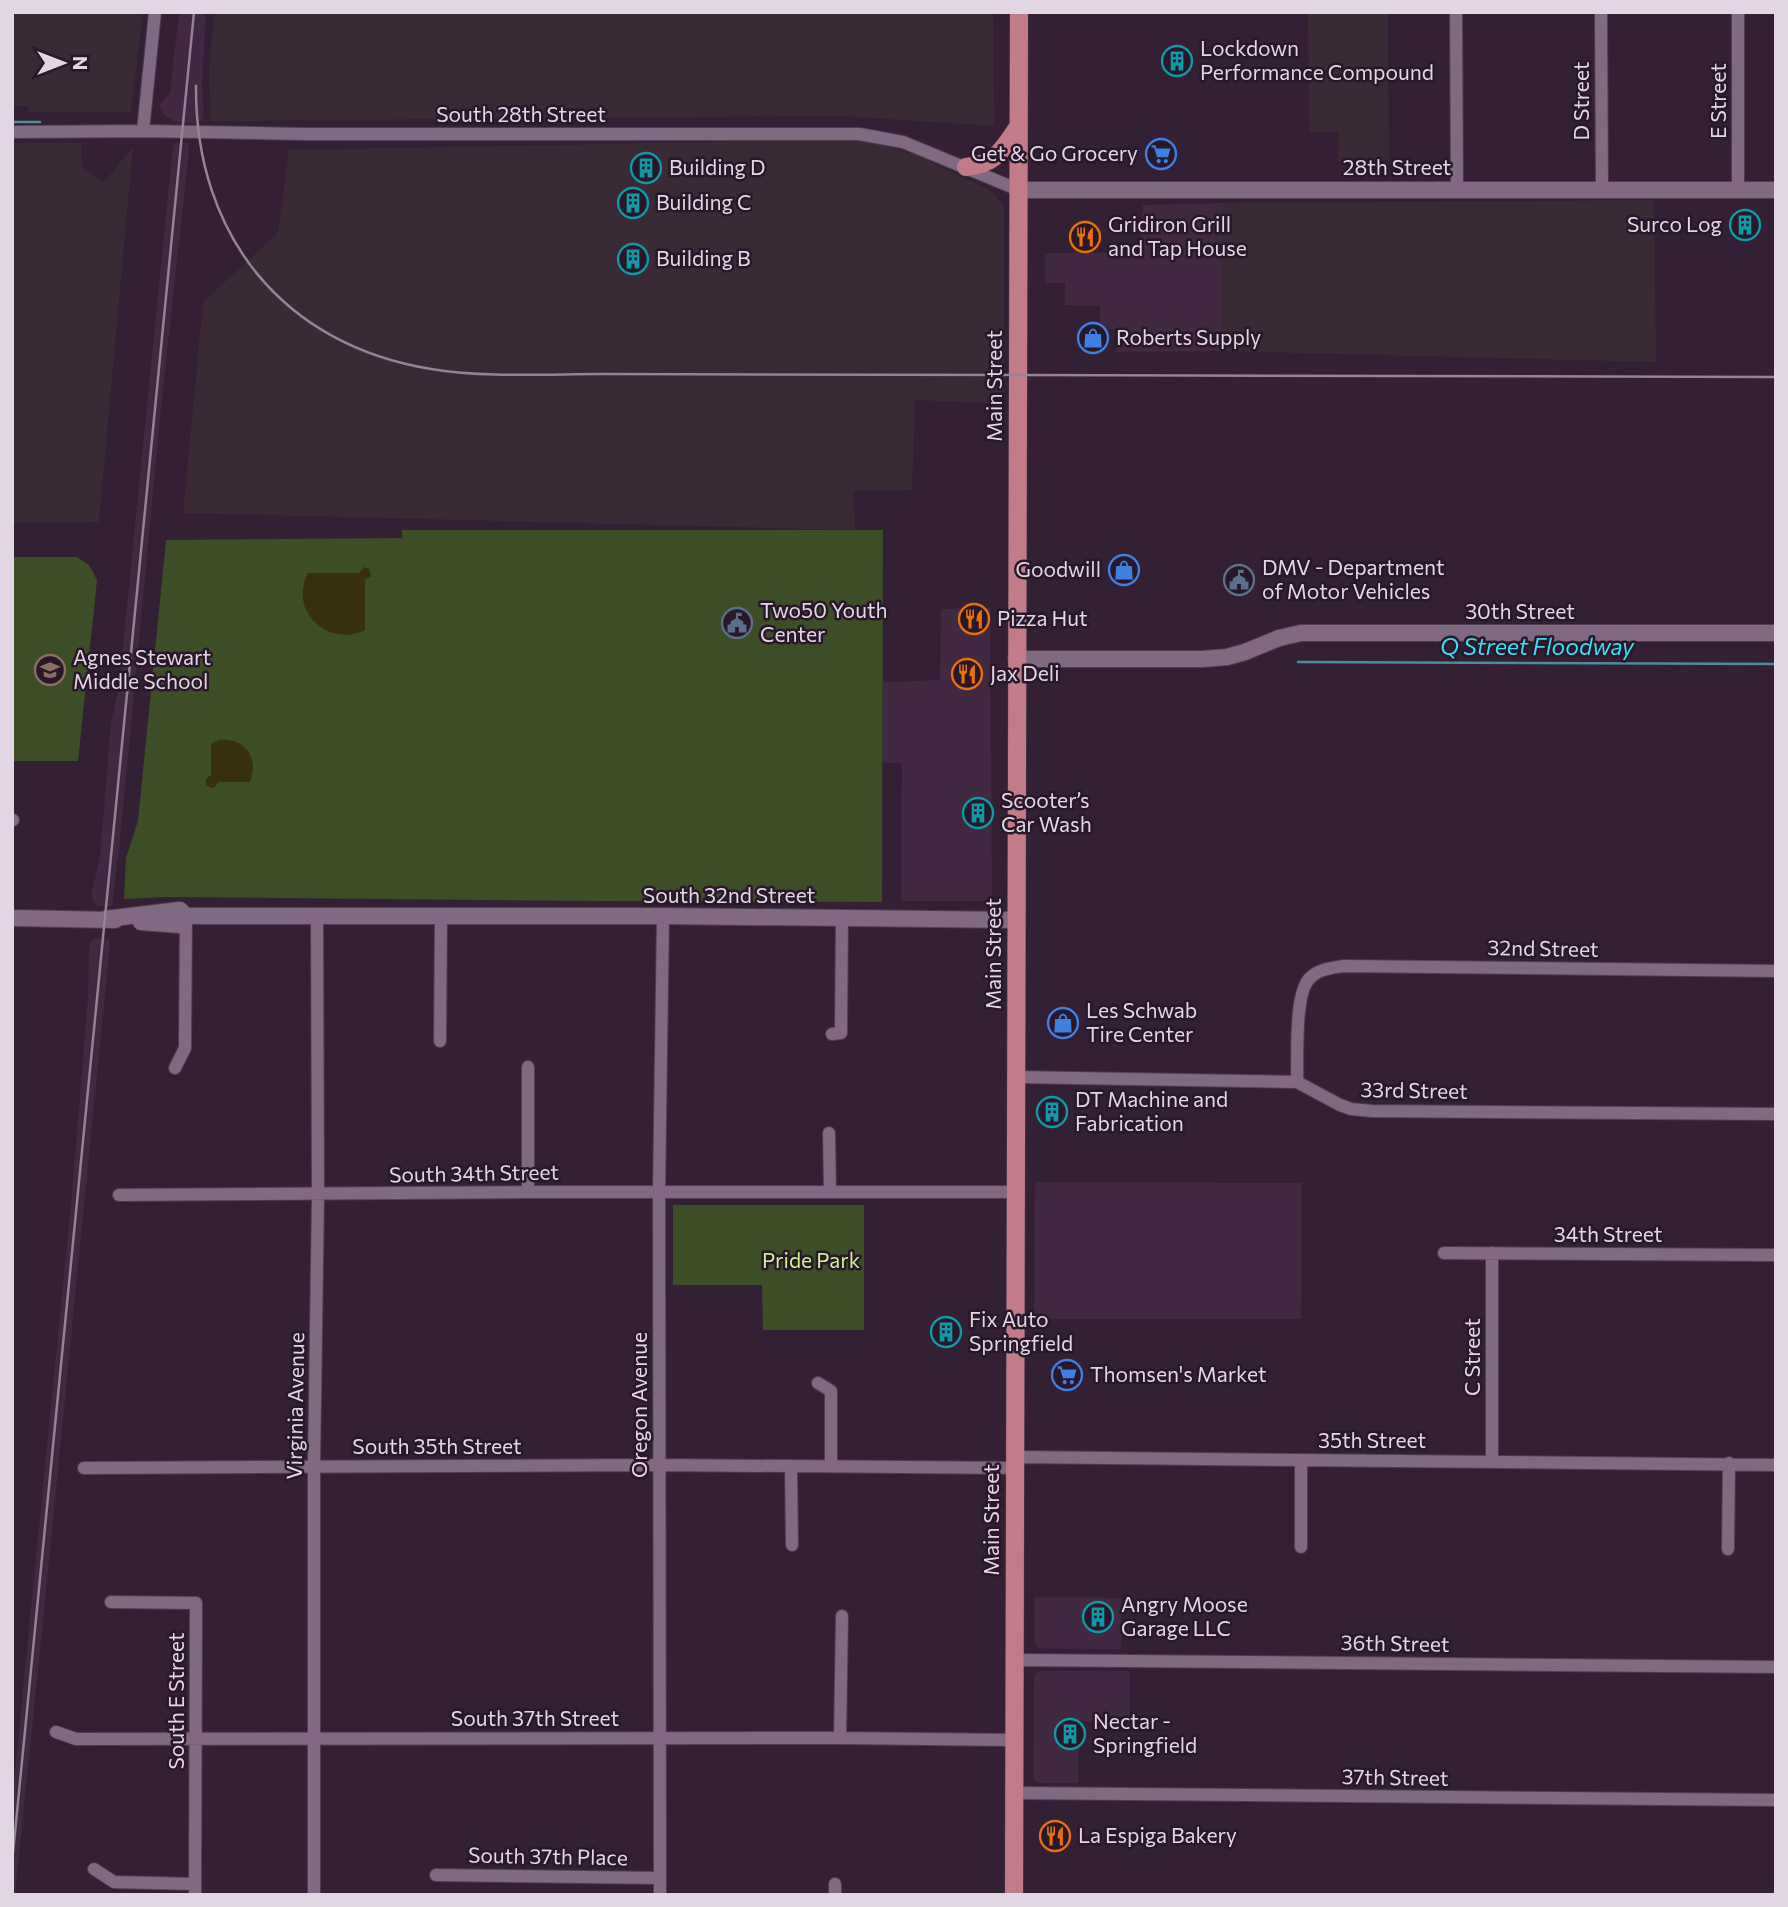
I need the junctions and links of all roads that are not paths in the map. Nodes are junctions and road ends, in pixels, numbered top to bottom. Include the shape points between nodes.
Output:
1 (155, 12) edge
2 (1019, 12) edge
3 (1456, 12) edge
4 (1601, 12) edge
5 (1738, 12) edge
6 (1018, 127) junction
7 (144, 131) junction
8 (12, 132) edge
9 (966, 167) junction
10 (1457, 189) junction
11 (1602, 189) junction
12 (1019, 190) junction
13 (1738, 190) junction
14 (1776, 190) edge
15 (1776, 633) edge
16 (1016, 659) junction
17 (186, 916) junction
18 (663, 916) junction
19 (317, 917) junction
20 (441, 917) junction
21 (12, 918) edge
22 (842, 918) junction
23 (1017, 920) junction
24 (1776, 971) edge
25 (832, 1034) dead end
26 (440, 1041) dead end
27 (528, 1067) dead end
28 (175, 1068) dead end
29 (1017, 1077) junction
30 (1297, 1082) junction
31 (1776, 1114) edge
32 (829, 1133) dead end
33 (528, 1192) junction
34 (659, 1192) junction
35 (830, 1192) junction
36 (1016, 1192) junction
37 (119, 1195) dead end
38 (318, 1195) junction
39 (1444, 1253) dead end
40 (1492, 1253) junction
41 (1773, 1255) dead end
42 (818, 1383) dead end
43 (1301, 1460) junction
44 (1492, 1461) junction
45 (1015, 1462) junction
46 (1728, 1464) junction
47 (659, 1465) junction
48 (1776, 1465) edge
49 (314, 1466) junction
50 (831, 1466) junction
51 (791, 1467) junction
52 (83, 1468) dead end
53 (792, 1545) dead end
54 (1301, 1547) dead end
55 (1728, 1549) dead end
56 (111, 1602) dead end
57 (842, 1616) dead end
58 (1014, 1660) junction
59 (1776, 1667) edge
60 (56, 1732) dead end
61 (313, 1737) junction
62 (660, 1738) junction
63 (840, 1738) junction
64 (197, 1739) junction
65 (1014, 1740) junction
66 (1014, 1793) junction
67 (1776, 1800) edge
68 (94, 1869) dead end
69 (436, 1875) dead end
70 (660, 1878) junction
71 (195, 1889) edge
72 (314, 1895) edge
73 (660, 1895) edge
74 (1014, 1895) edge

1 - 7 street
2 - 6 main road, Main Street
3 - 10 street
4 - 11 street, D Street
5 - 13 street, E Street
6 - 9 main road via 989,162
6 - 12 main road, Main Street
7 - 8 street, South 28th Street
7 - 9 street, South 28th Street via 859,134 905,142
9 - 12 street, South 28th Street
10 - 11 street, 28th Street
10 - 12 street, 28th Street
11 - 13 street, 28th Street
12 - 16 main road, Main Street
13 - 14 street, 28th Street
15 - 16 street, 30th Street via 1316,633 1279,638 1227,657
16 - 23 main road, Main Street
17 - 19 street, South 32nd Street
17 - 21 street, South 32nd Street via 180,910 105,919
17 - 28 street via 185,1048
18 - 20 street, South 32nd Street
18 - 22 street, South 32nd Street
18 - 34 street, Oregon Avenue
19 - 20 street, South 32nd Street
19 - 38 street, Virginia Avenue
20 - 26 street
22 - 23 street, South 32nd Street
22 - 25 street via 841,1033
23 - 29 main road, Main Street
24 - 30 street, 32nd Street via 1326,968 1311,977 1303,990
27 - 33 street
29 - 30 street, 33rd Street
29 - 36 main road, Main Street
30 - 31 street, 33rd Street via 1340,1105 1372,1111
32 - 35 street
33 - 34 street, South 34th Street
33 - 38 street, South 34th Street
34 - 35 street, South 34th Street
34 - 47 street, Oregon Avenue
35 - 36 street, South 34th Street
36 - 45 main road, Main Street
37 - 38 street, South 34th Street
38 - 49 street, Virginia Avenue
39 - 40 street, 34th Street
40 - 41 street, 34th Street
40 - 44 street, C Street
42 - 50 street via 831,1391
43 - 44 street, 35th Street
43 - 45 street, 35th Street
43 - 54 street
44 - 46 street, 35th Street
45 - 50 street, South 35th Street
45 - 58 main road, Main Street
46 - 48 street, 35th Street
46 - 55 street
47 - 49 street, South 35th Street
47 - 51 street, South 35th Street
47 - 62 street, Oregon Avenue
49 - 52 street, South 35th Street
49 - 61 street, Virginia Avenue
50 - 51 street, South 35th Street
51 - 53 street
56 - 64 street, South E Street via 196,1603
57 - 63 street
58 - 59 street, 36th Street
58 - 65 main road, Main Street
60 - 64 street, South 37th Street via 76,1739
61 - 62 street, South 37th Street
61 - 64 street, South 37th Street
61 - 72 street, Virginia Avenue
62 - 63 street, South 37th Street
62 - 70 street, Oregon Avenue
63 - 65 street, South 37th Street
64 - 71 street, South E Street
65 - 66 main road, Main Street
66 - 67 street, 37th Street
66 - 74 main road, Main Street
68 - 71 street, South E Street via 114,1882
69 - 70 street, South 37th Place
70 - 73 street, Oregon Avenue

